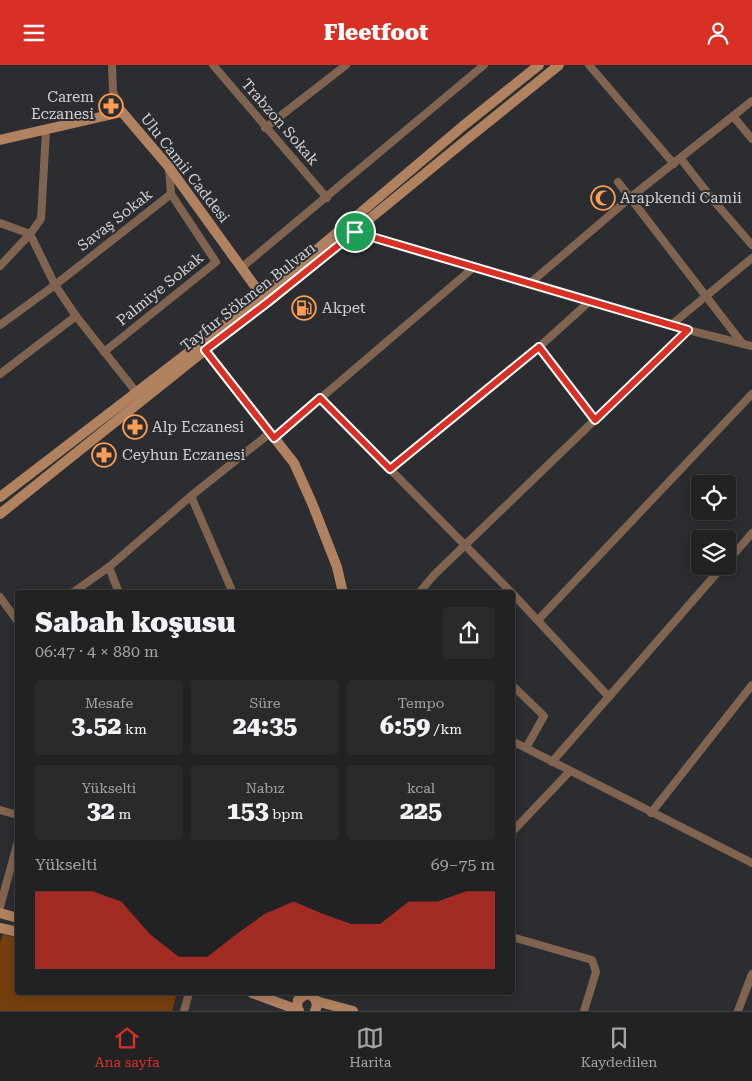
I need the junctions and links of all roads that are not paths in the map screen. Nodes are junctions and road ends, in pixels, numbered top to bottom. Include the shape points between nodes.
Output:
1 (112, 65) edge
2 (214, 65) edge
3 (346, 65) edge
4 (484, 65) edge
5 (539, 65) edge
6 (560, 65) edge
7 (589, 65) edge
8 (752, 101) edge
9 (122, 112) junction
10 (733, 116) junction
11 (266, 128) junction
12 (46, 131) junction
13 (752, 139) edge
14 (0, 141) edge
15 (681, 159) junction
16 (674, 164) junction
17 (169, 168) junction
18 (618, 182) dead end
19 (171, 194) junction
20 (631, 197) junction
21 (327, 198) junction
22 (0, 223) edge
23 (347, 224) junction
24 (355, 232) junction
25 (30, 234) junction
26 (752, 245) edge
27 (752, 258) edge
28 (0, 266) edge
29 (241, 268) junction
30 (473, 268) junction
31 (529, 284) junction
32 (55, 285) junction
33 (706, 296) junction
34 (262, 297) junction
35 (590, 301) junction
36 (76, 316) junction
37 (0, 325) edge
38 (671, 325) junction
39 (688, 330) junction
40 (742, 343) junction
41 (752, 346) edge
42 (539, 347) junction
43 (205, 350) junction
44 (104, 352) junction
45 (0, 374) edge
46 (137, 393) junction
47 (752, 394) edge
48 (320, 398) junction
49 (595, 420) junction
50 (272, 435) junction
51 (390, 469) junction
52 (191, 496) junction
53 (0, 497) edge
54 (0, 514) edge
55 (752, 533) edge
56 (466, 545) junction
57 (736, 552) edge
58 (109, 567) junction
59 (715, 575) edge
60 (76, 590) edge
61 (118, 590) edge
62 (232, 590) edge
63 (342, 590) edge
64 (422, 590) edge
65 (509, 590) edge
66 (515, 596) edge
67 (0, 597) edge
68 (15, 618) edge
69 (538, 619) junction
70 (752, 685) edge
71 (515, 688) edge
72 (609, 697) junction
73 (515, 742) edge
74 (526, 748) junction
75 (552, 762) junction
76 (570, 771) junction
77 (0, 810) edge
78 (651, 813) junction
79 (15, 814) edge
80 (515, 829) edge
81 (15, 852) edge
82 (751, 861) edge
83 (0, 907) edge
84 (0, 913) edge
85 (15, 917) edge
86 (0, 928) edge
87 (15, 931) edge
88 (515, 938) edge
89 (752, 974) edge
90 (188, 995) edge
91 (258, 995) edge
92 (309, 998) edge
93 (299, 1010) edge
94 (184, 1011) edge
95 (353, 1011) edge
96 (584, 1011) edge
97 (738, 1011) edge

1 - 9 street via 114,92
2 - 11 street, Trabzon Sokak
3 - 11 street
4 - 21 street
5 - 23 main road, Tayfur Sökmen Bulvarı
6 - 24 main road, Tayfur Sökmen Bulvarı
7 - 16 street
8 - 10 street
9 - 12 main road, Ulu Camii Caddesi
9 - 17 main road, Ulu Camii Caddesi
10 - 13 street
10 - 15 street
11 - 21 street, Trabzon Sokak
12 - 14 main road, Ulu Camii Caddesi
12 - 25 street via 41,219
15 - 16 street
15 - 26 street
16 - 20 street
17 - 19 street, Savaş Sokak
17 - 29 main road, Ulu Camii Caddesi
18 - 20 street
19 - 32 street, Savaş Sokak
19 - 44 street, Palmiye Sokak via 216,262
20 - 31 street
20 - 33 street
21 - 29 street
22 - 25 street
23 - 24 street
23 - 34 main road, Tayfur Sökmen Bulvarı
24 - 30 street
24 - 43 main road, Tayfur Sökmen Bulvarı
25 - 28 street
25 - 32 street
27 - 33 street
29 - 34 main road, Ulu Camii Caddesi
30 - 31 street
30 - 48 street
31 - 35 street
32 - 36 street
32 - 37 street, Savaş Sokak
33 - 38 street
33 - 40 street
34 - 46 main road, Tayfur Sökmen Bulvarı
35 - 38 street
35 - 42 street
36 - 44 street
36 - 45 street
38 - 39 street
39 - 40 street
39 - 49 street
40 - 41 street
42 - 49 street
42 - 51 street
43 - 50 main road
43 - 54 main road, Tayfur Sökmen Bulvarı
44 - 46 street
46 - 53 main road, Tayfur Sökmen Bulvarı
47 - 69 street
48 - 50 street
48 - 51 street
49 - 56 street
50 - 52 street
50 - 63 main road via 294,463 337,567
51 - 56 street
52 - 58 street
52 - 62 street
55 - 57 street
56 - 64 street
56 - 65 street
58 - 60 street
58 - 61 street
59 - 72 street
66 - 69 street
67 - 68 street
69 - 72 street
70 - 78 street
71 - 74 street via 544,716
72 - 75 street
73 - 74 street
74 - 75 street
75 - 76 street
76 - 78 street
76 - 80 street
77 - 79 street
78 - 82 street
81 - 83 street
84 - 85 main road
86 - 87 main road
88 - 96 street via 592,960 596,972
89 - 97 street
90 - 94 street
91 - 93 main road
92 - 93 main road via 298,1000
92 - 95 main road

